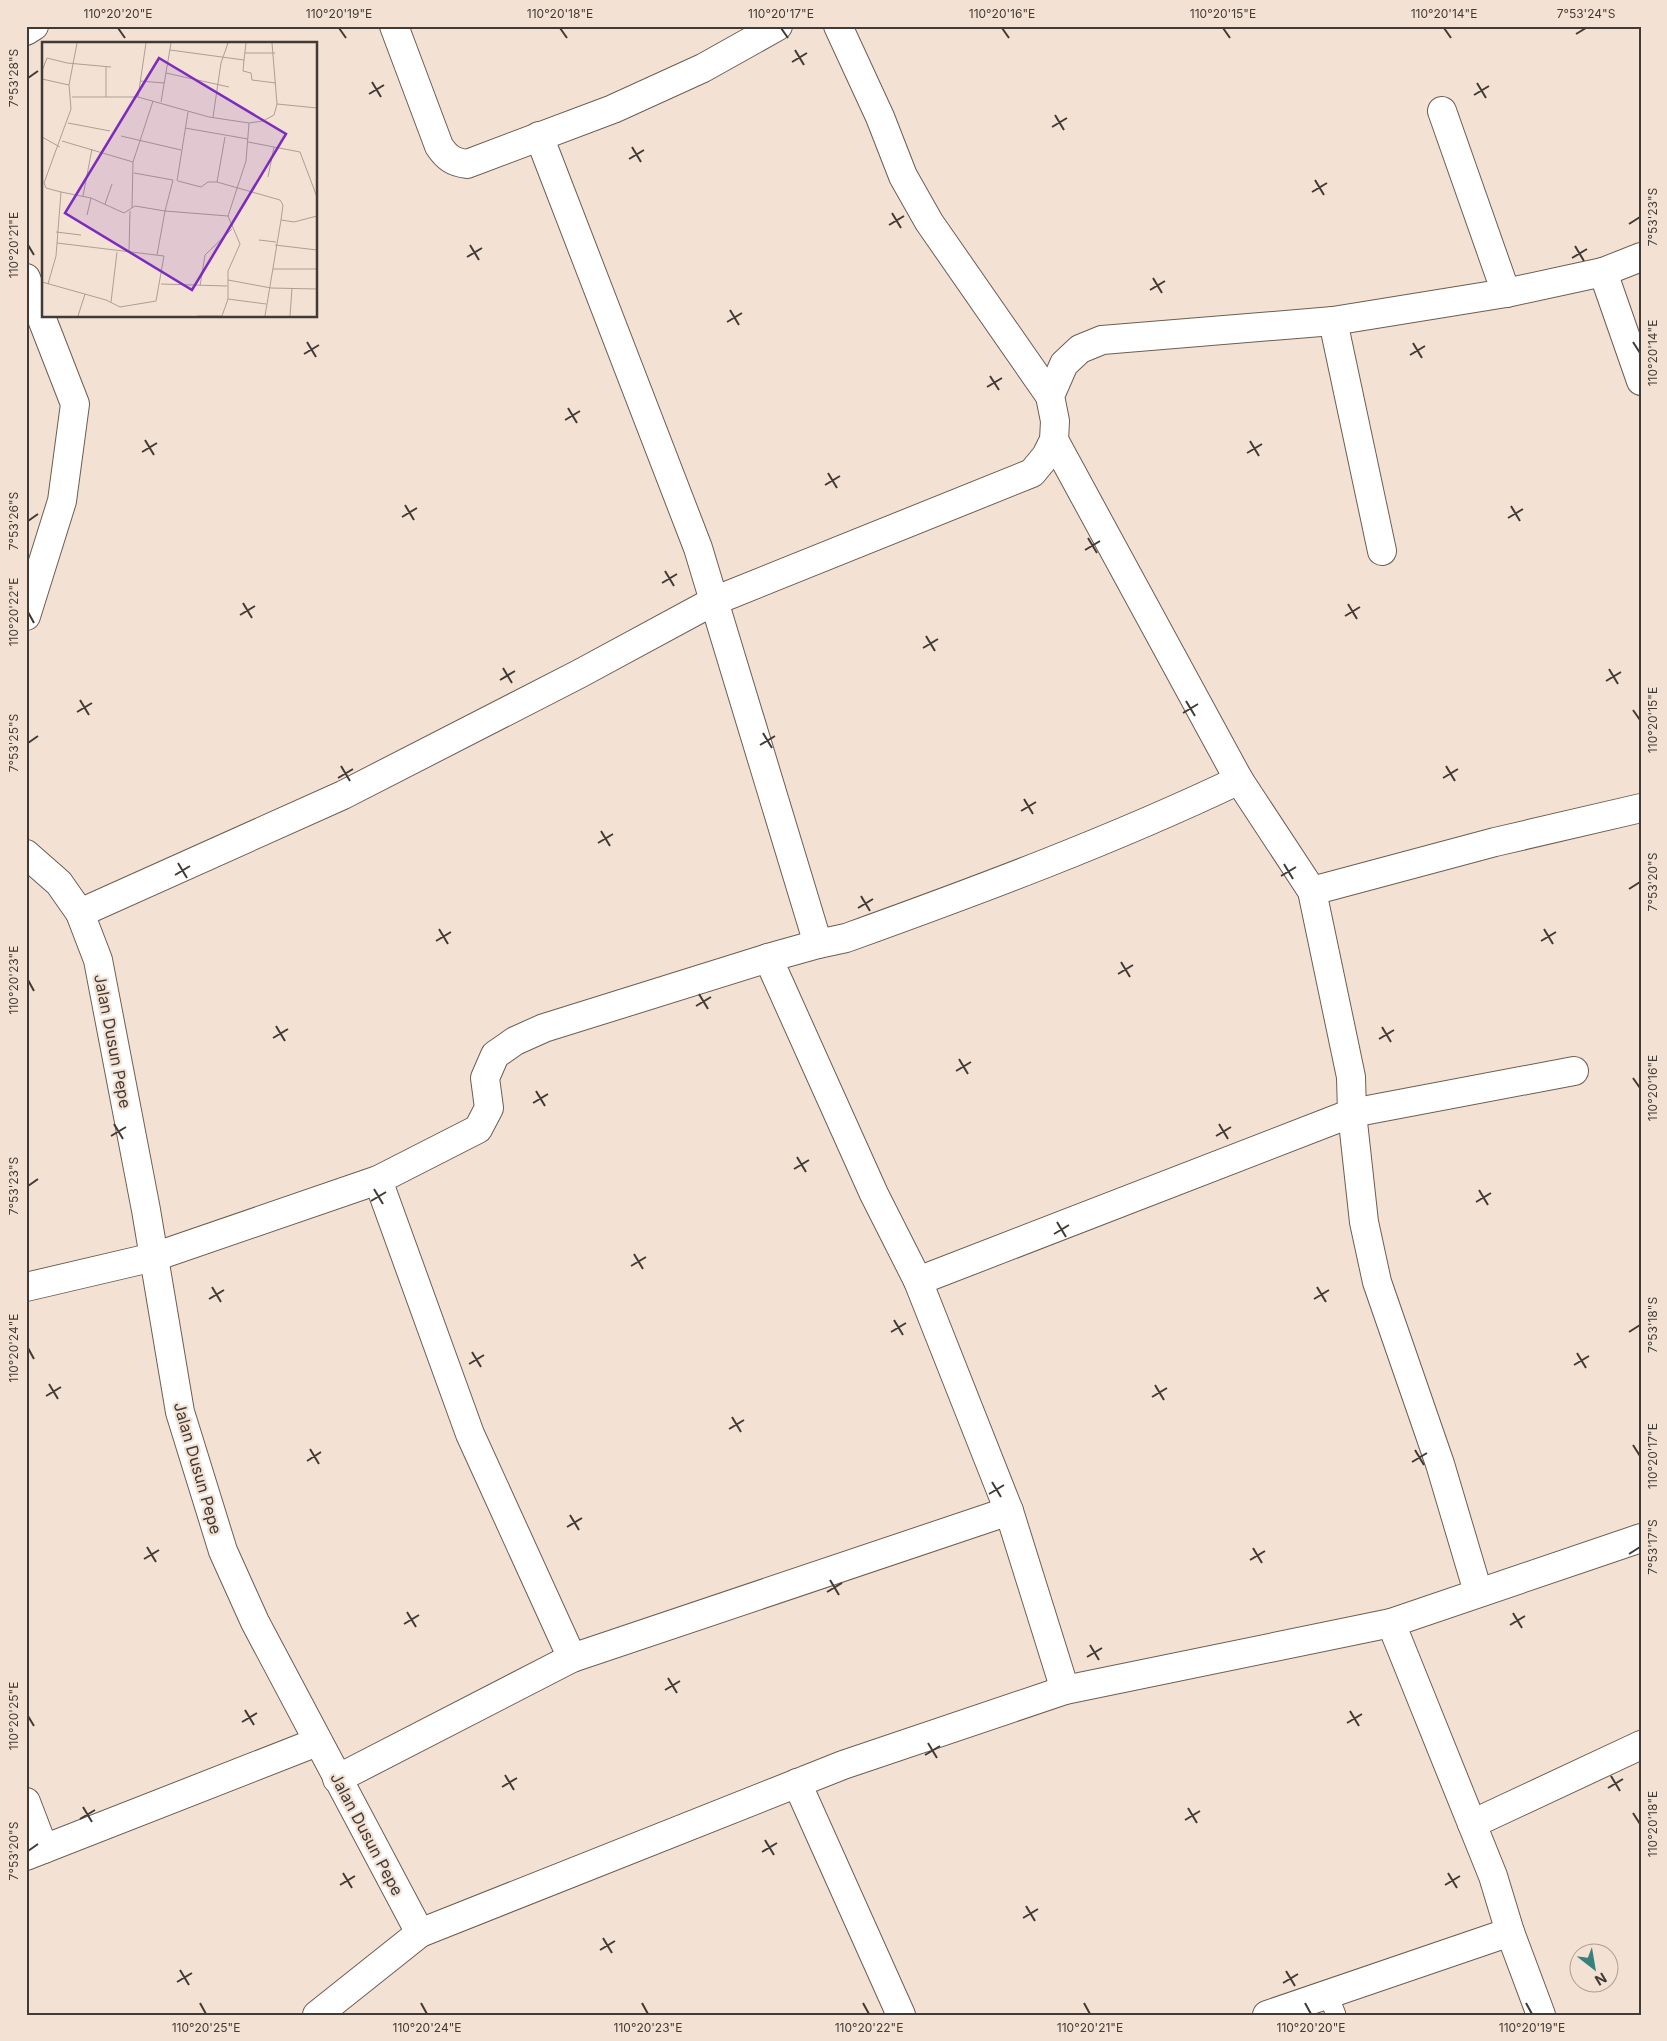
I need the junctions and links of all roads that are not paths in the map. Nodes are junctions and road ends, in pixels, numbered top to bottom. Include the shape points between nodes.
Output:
1 (34, 26) edge
2 (394, 26) edge
3 (778, 26) edge
4 (838, 26) edge
5 (26, 31) edge
6 (1442, 111) dead end
7 (539, 136) junction
8 (1641, 257) edge
9 (1602, 272) junction
10 (26, 278) edge
11 (1506, 294) junction
12 (1333, 321) junction
13 (1641, 381) edge
14 (1050, 396) junction
15 (1054, 440) junction
16 (1382, 551) dead end
17 (714, 601) junction
18 (26, 616) edge
19 (1239, 780) junction
20 (1641, 808) edge
21 (26, 854) edge
22 (1312, 891) junction
23 (80, 914) junction
24 (818, 944) junction
25 (768, 958) junction
26 (1574, 1071) dead end
27 (1352, 1113) junction
28 (378, 1180) junction
29 (154, 1257) junction
30 (918, 1280) junction
31 (26, 1287) edge
32 (1008, 1511) junction
33 (1641, 1539) edge
34 (1478, 1592) junction
35 (1391, 1623) junction
36 (572, 1658) junction
37 (1065, 1690) junction
38 (318, 1742) junction
39 (1641, 1745) edge
40 (337, 1779) junction
41 (797, 1783) junction
42 (26, 1802) edge
43 (1472, 1824) junction
44 (35, 1852) edge
45 (1510, 1932) junction
46 (420, 1933) junction
47 (1332, 2004) edge
48 (316, 2015) edge
49 (901, 2015) edge
50 (1267, 2015) edge
51 (1541, 2015) edge

1 - 5 street
2 - 7 street via 439,146 455,163 467,164
3 - 7 street via 703,68 613,109
4 - 14 street via 904,176 929,222
6 - 11 street
7 - 17 street via 698,548
8 - 9 street
9 - 11 street
9 - 13 street
10 - 18 street via 75,404 62,501
11 - 12 street
12 - 14 street via 1102,340 1080,349 1064,364
12 - 16 street
14 - 15 street via 1055,421
15 - 17 street via 1032,473
15 - 19 street
17 - 23 street via 571,679 343,795
17 - 24 street
19 - 22 street
19 - 24 street via 1004,881 846,938
20 - 22 street via 1495,842
21 - 23 street, Jalan Dusun Pepe via 59,883
22 - 27 street via 1351,1077
23 - 29 street, Jalan Dusun Pepe via 98,960
24 - 25 street
25 - 28 street via 544,1028 514,1041 494,1055 485,1078 489,1108 478,1129
25 - 30 street via 874,1194
26 - 27 street
27 - 30 street
27 - 34 street via 1364,1222 1377,1282 1440,1464
28 - 29 street
28 - 36 street via 470,1434
29 - 31 street
29 - 38 street, Jalan Dusun Pepe via 180,1412 222,1551
30 - 32 street
32 - 36 street
32 - 37 street
33 - 34 street
34 - 35 street
35 - 37 street
35 - 43 street
36 - 40 street
37 - 41 street
38 - 40 street, Jalan Dusun Pepe
38 - 44 street
39 - 43 street
40 - 46 street, Jalan Dusun Pepe
41 - 46 street
41 - 49 street
42 - 44 street
43 - 45 street via 1493,1876
45 - 47 street
45 - 51 street
46 - 48 street
47 - 50 street

